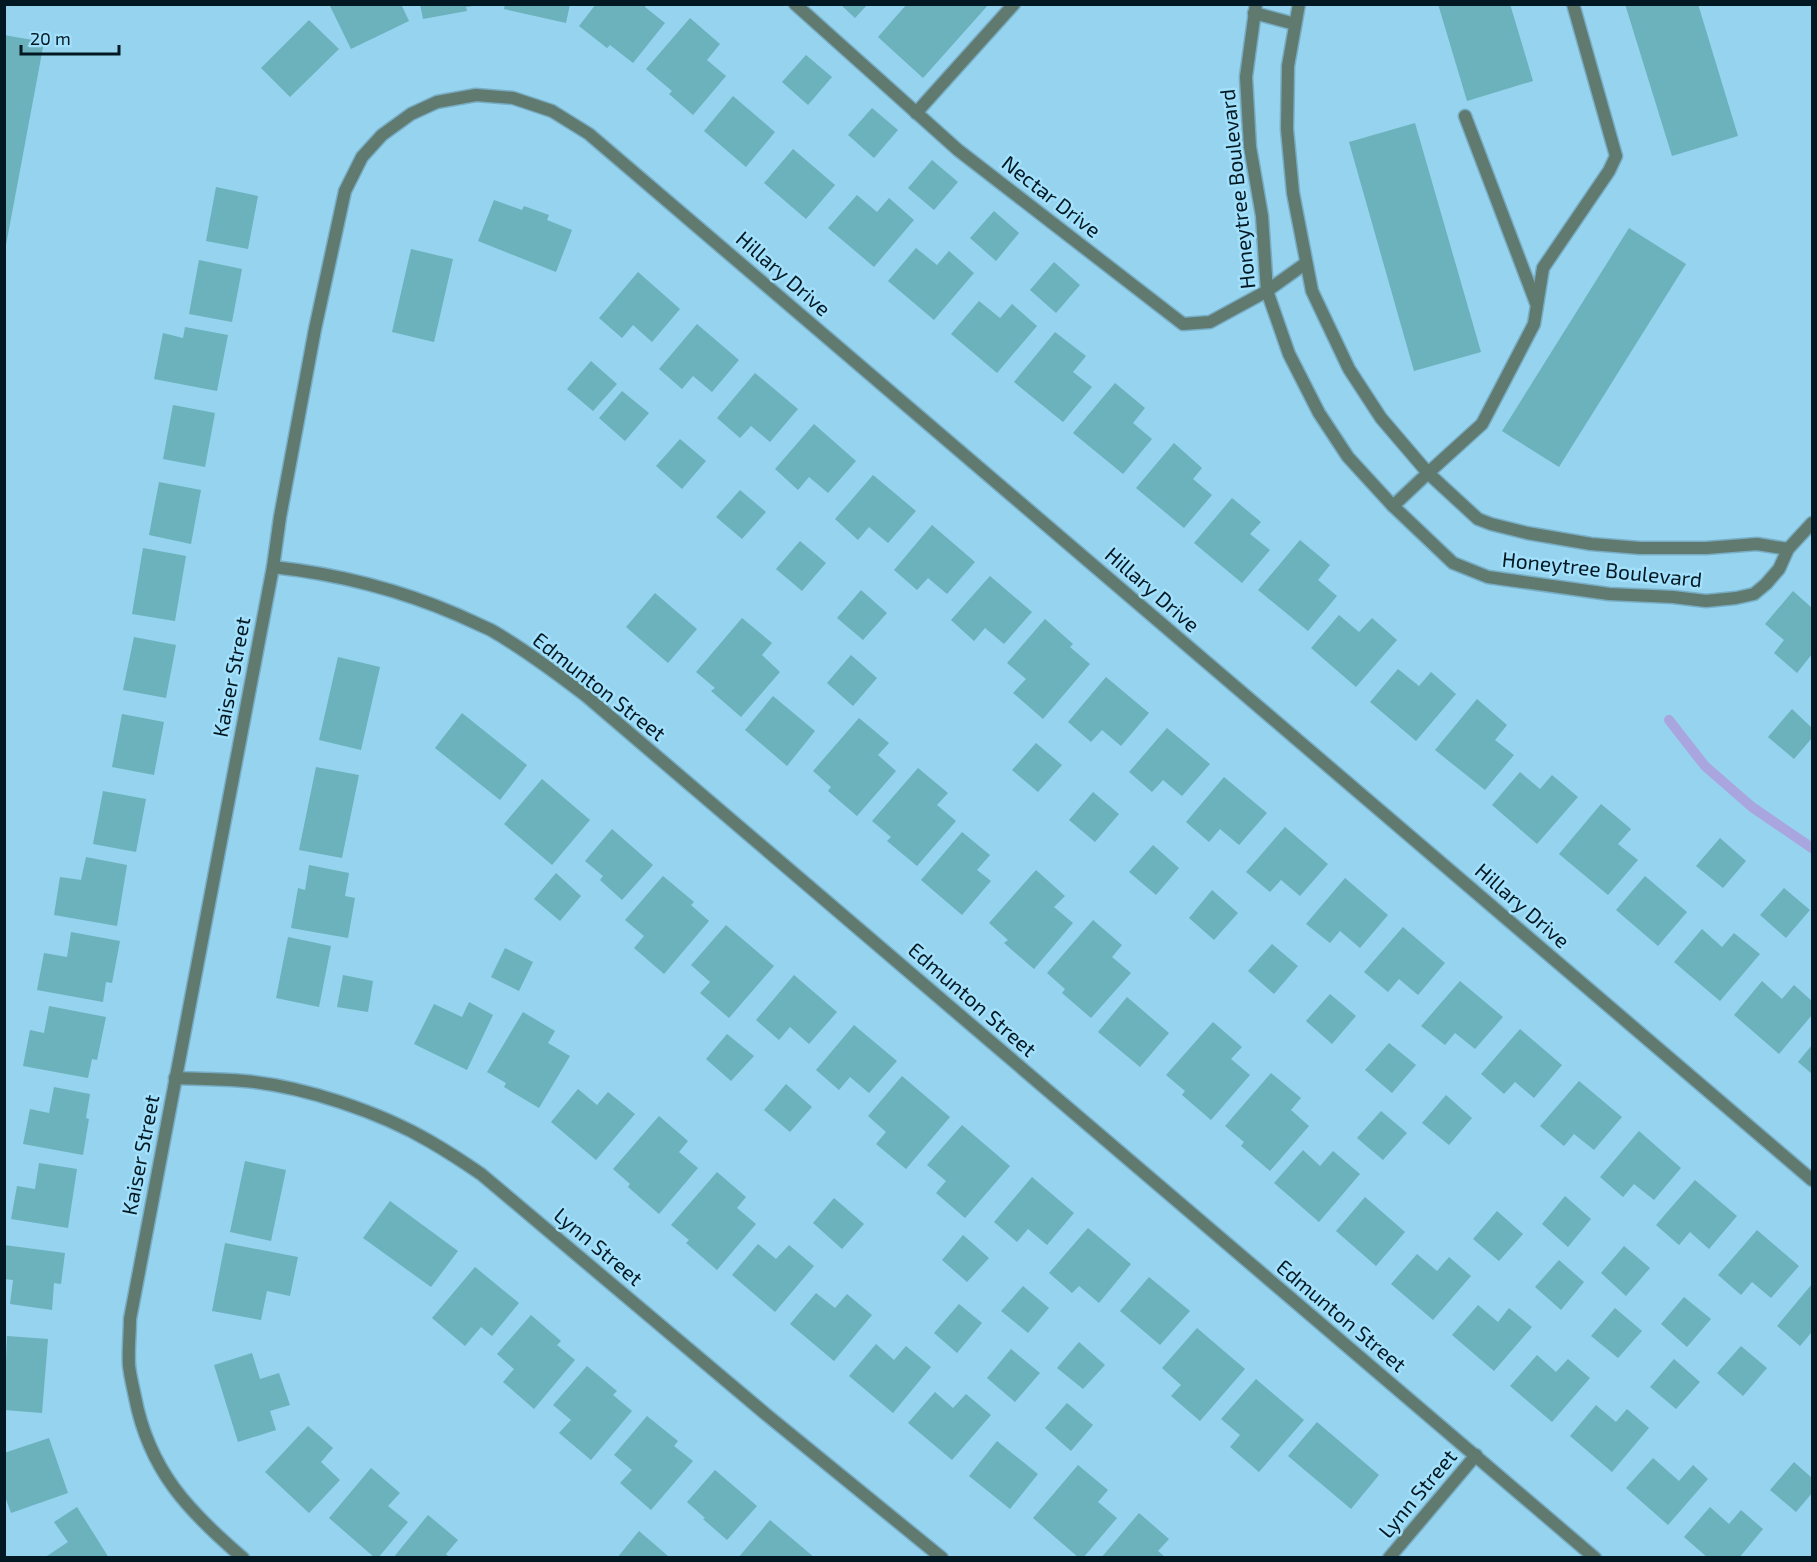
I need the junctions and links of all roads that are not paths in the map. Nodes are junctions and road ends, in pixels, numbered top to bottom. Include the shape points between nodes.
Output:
1 (795, 4) edge
2 (1014, 4) edge
3 (1299, 4) edge
4 (1573, 4) edge
5 (1255, 9) edge
6 (1295, 24) junction
7 (437, 102) joint
8 (916, 113) junction
9 (1465, 116) dead end
10 (1306, 263) junction
11 (1267, 291) junction
12 (1537, 304) junction
13 (1428, 473) junction
14 (1393, 506) junction
15 (1812, 523) edge
16 (1788, 549) junction
17 (273, 567) junction
18 (175, 1078) junction
19 (1812, 1180) edge
20 (1476, 1455) junction
21 (243, 1557) edge
22 (942, 1557) edge
23 (1389, 1557) edge
24 (1594, 1557) edge

1 - 8 street, Nectar Drive
2 - 8 street
3 - 6 street, Honeytree Boulevard
4 - 12 street via 1616,156 1543,268
5 - 6 street, Honeytree Boulevard
5 - 11 street, Honeytree Boulevard via 1246,77
6 - 10 street, Honeytree Boulevard via 1288,66 1287,129 1293,193
7 - 17 street, Kaiser Street via 411,114 382,135 362,157 345,191
7 - 19 street, Hillary Drive via 476,95 513,98 552,111 589,134
8 - 11 street, Nectar Drive via 1183,324 1210,322
9 - 12 street
10 - 11 street, Nectar Drive
10 - 13 street, Honeytree Boulevard via 1312,291 1349,369 1381,418
11 - 14 street, Honeytree Boulevard via 1289,354 1319,413 1348,457
12 - 13 street via 1534,324 1482,423
13 - 14 street
13 - 16 street, Honeytree Boulevard via 1478,519 1527,533 1641,548 1757,544
14 - 16 street, Honeytree Boulevard via 1453,563 1473,572 1608,594 1706,602 1754,594 1779,569
15 - 16 street
17 - 18 street, Kaiser Street
17 - 20 street, Edmunton Street via 354,580 424,600 490,630 551,669
18 - 21 street, Kaiser Street via 130,1319 129,1367 139,1419 151,1451 171,1485
18 - 22 street, Lynn Street via 245,1081 286,1088 338,1102 430,1141 481,1174
20 - 23 street, Lynn Street
20 - 24 street, Edmunton Street

